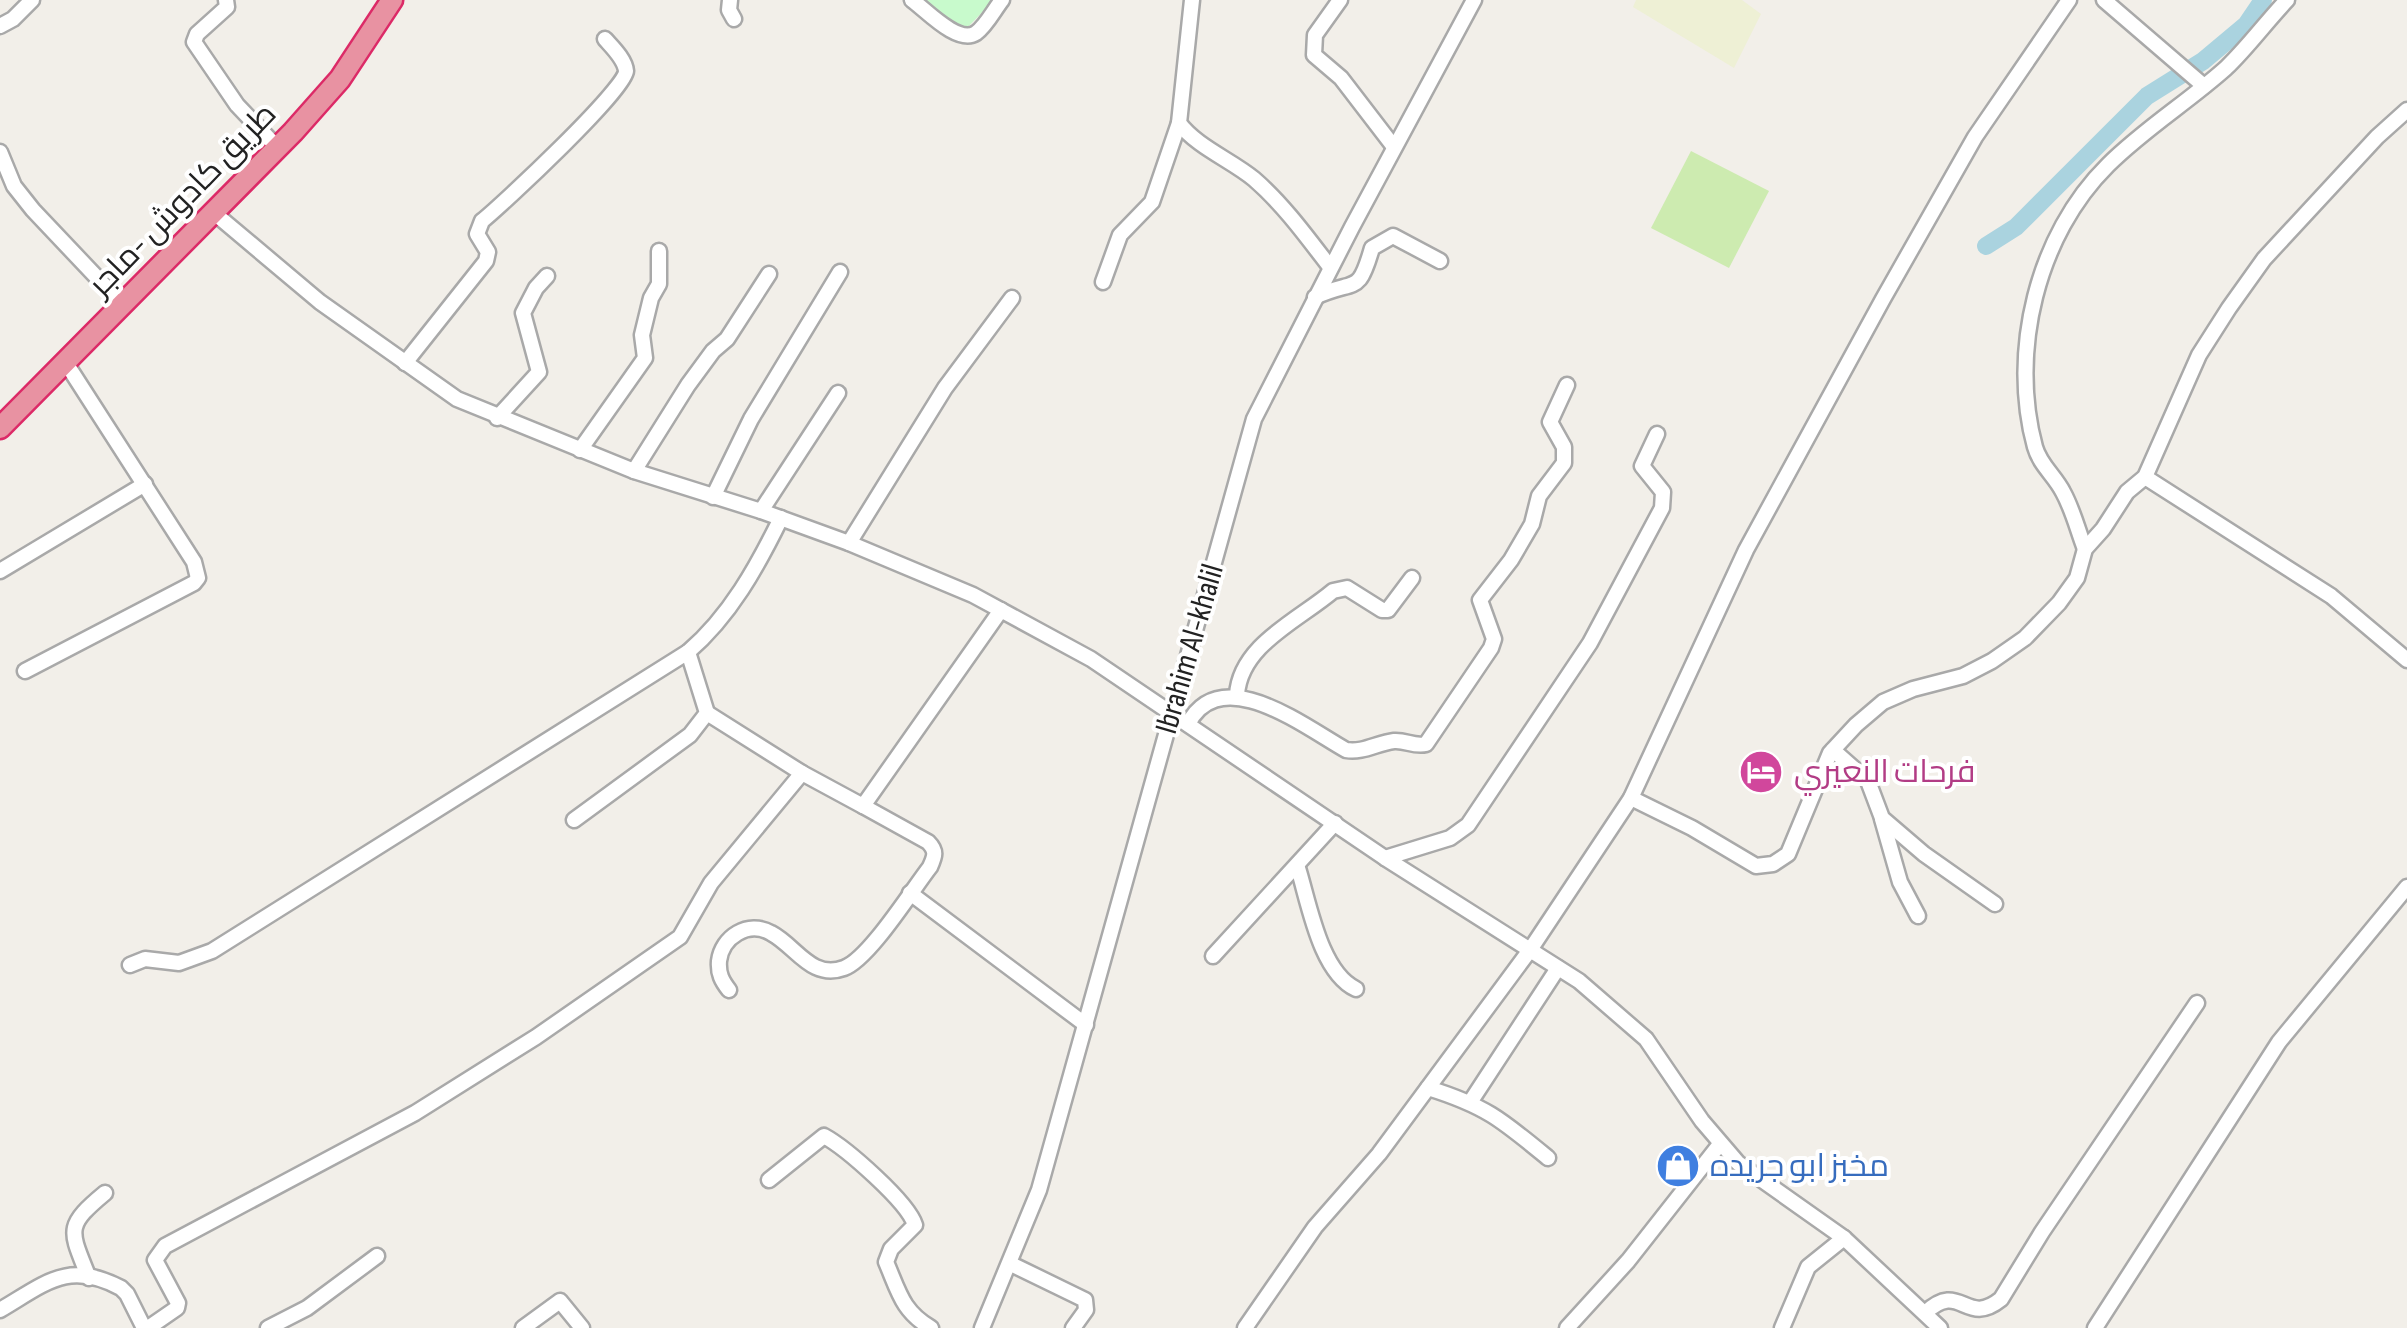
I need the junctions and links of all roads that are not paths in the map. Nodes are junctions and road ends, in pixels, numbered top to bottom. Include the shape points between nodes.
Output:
1 (32, 0) edge
2 (226, 0) edge
3 (392, 0) edge
4 (730, 0) edge
5 (912, 0) edge
6 (1002, 0) edge
7 (1192, 0) edge
8 (1340, 0) edge
9 (1474, 0) edge
10 (2069, 0) edge
11 (2104, 0) edge
12 (2287, 0) edge
13 (734, 19) dead end
14 (0, 26) edge
15 (605, 39) dead end
16 (2204, 86) junction
17 (2407, 110) edge
18 (1179, 123) junction
19 (276, 146) junction
20 (1394, 147) junction
21 (0, 152) edge
22 (213, 212) junction
23 (659, 251) dead end
24 (1440, 261) dead end
25 (1330, 268) junction
26 (840, 272) dead end
27 (770, 274) dead end
28 (547, 276) dead end
29 (1103, 282) dead end
30 (1012, 298) dead end
31 (1315, 298) junction
32 (122, 304) junction
33 (66, 363) junction
34 (405, 363) junction
35 (1568, 385) dead end
36 (838, 392) dead end
37 (498, 418) junction
38 (0, 428) edge
39 (1656, 434) dead end
40 (580, 450) junction
41 (634, 470) junction
42 (2145, 477) junction
43 (145, 484) junction
44 (713, 497) junction
45 (760, 510) junction
46 (780, 518) junction
47 (850, 543) junction
48 (2085, 549) junction
49 (0, 571) edge
50 (1412, 578) dead end
51 (1001, 610) junction
52 (688, 652) junction
53 (2407, 660) edge
54 (24, 671) dead end
55 (1236, 695) junction
56 (1170, 712) junction
57 (707, 713) junction
58 (1188, 724) junction
59 (1833, 750) junction
60 (802, 773) junction
61 (1631, 798) junction
62 (863, 806) junction
63 (1882, 818) junction
64 (574, 820) dead end
65 (1335, 823) junction
66 (1386, 858) junction
67 (1298, 868) junction
68 (2407, 886) edge
69 (910, 892) junction
70 (1995, 904) dead end
71 (1918, 916) dead end
72 (1530, 950) junction
73 (1213, 956) dead end
74 (130, 964) dead end
75 (1558, 968) junction
76 (1356, 989) dead end
77 (729, 990) dead end
78 (2197, 1003) dead end
79 (1086, 1026) junction
80 (1428, 1088) junction
81 (1470, 1101) junction
82 (1720, 1144) junction
83 (1548, 1158) dead end
84 (769, 1180) dead end
85 (105, 1193) dead end
86 (1844, 1238) junction
87 (378, 1256) dead end
88 (1011, 1264) junction
89 (89, 1278) junction
90 (0, 1310) edge
91 (1925, 1313) junction
92 (146, 1328) edge
93 (268, 1328) edge
94 (523, 1328) edge
95 (582, 1328) edge
96 (931, 1328) edge
97 (982, 1328) edge
98 (1073, 1328) edge
99 (1246, 1328) edge
100 (1566, 1328) edge
101 (1782, 1328) edge
102 (1940, 1328) edge
103 (2095, 1328) edge

1 - 14 street
2 - 19 street via 194,42 237,105
3 - 19 highway, طريق كادوش -ماجر via 340,79
4 - 13 street
5 - 6 street via 966,36
7 - 18 street
8 - 20 street via 1314,35 1314,55 1341,78
9 - 20 street, Ibrahim Al-khalil
10 - 61 street via 1975,137 1883,299 1746,550
11 - 16 street
12 - 16 street
15 - 34 street via 622,62 623,81 482,221 478,234 486,261
16 - 48 street via 2093,180 2041,275 2026,378 2034,444 2063,492
17 - 42 street via 2264,259 2228,308 2199,355
18 - 25 street via 1255,180
18 - 29 street via 1152,202 1120,235
19 - 22 highway, طريق كادوش -ماجر
20 - 25 street, Ibrahim Al-khalil
21 - 32 street via 32,210
22 - 32 highway, طريق كادوش -ماجر
22 - 34 street
23 - 40 street via 660,284 642,335 645,358
24 - 31 street via 1393,236 1372,248 1358,282
25 - 31 street, Ibrahim Al-khalil
26 - 44 street via 751,419
27 - 41 street
28 - 37 street via 524,314 539,372
30 - 47 street via 946,388
31 - 56 street, Ibrahim Al-khalil via 1246,442
32 - 33 highway, طريق كادوش -ماجر
33 - 38 highway, طريق كادوش -ماجر
33 - 43 street
34 - 37 street
35 - 55 street via 1550,422 1564,462 1539,496 1511,560 1480,600 1491,648 1426,744 1399,740 1346,750
36 - 45 street
37 - 40 street
39 - 66 street via 1642,466 1663,492 1662,508 1555,699 1461,832
40 - 41 street
41 - 44 street
42 - 48 street
42 - 53 street via 2331,596
43 - 49 street
43 - 54 street via 198,578
44 - 45 street
45 - 46 street
46 - 47 street
46 - 52 street via 731,606
47 - 51 street
48 - 59 street via 2076,578 2025,638 1962,676 1884,702
50 - 55 street via 1388,610 1347,588 1333,591 1264,641 1238,679
51 - 56 street
51 - 62 street
52 - 57 street
52 - 74 street via 212,952 179,963
55 - 58 street via 1199,708
56 - 58 street
56 - 79 street, Ibrahim Al-khalil
57 - 60 street
57 - 64 street via 690,735
58 - 65 street
59 - 61 street via 1788,854 1773,864 1756,866
59 - 63 street via 1868,781
60 - 62 street
60 - 92 street via 712,883 680,937 414,1113 165,1246 154,1260 177,1308
61 - 72 street
62 - 69 street via 934,848
63 - 70 street
63 - 71 street via 1900,882
65 - 66 street
65 - 67 street
66 - 72 street
67 - 73 street
67 - 76 street via 1326,955 1336,975
68 - 103 street via 2279,1042
69 - 77 street via 855,962 832,971 797,956 771,932 736,932 719,962
69 - 79 street
72 - 75 street
72 - 80 street
75 - 81 street
75 - 82 street via 1646,1040
78 - 91 street via 2002,1299 1978,1312 1946,1299
79 - 88 street, Ibrahim Al-khalil
80 - 81 street
80 - 99 street via 1316,1227
81 - 83 street
82 - 86 street
82 - 100 street
84 - 96 street via 824,1136 893,1196 915,1225 886,1262 906,1308
85 - 89 street via 77,1216 73,1229
86 - 91 street
86 - 101 street via 1808,1267
87 - 93 street via 308,1308
88 - 97 street, Ibrahim Al-khalil
88 - 98 street via 1086,1300
89 - 90 street via 63,1274
89 - 92 street via 127,1294
91 - 102 street
94 - 95 street via 560,1301

